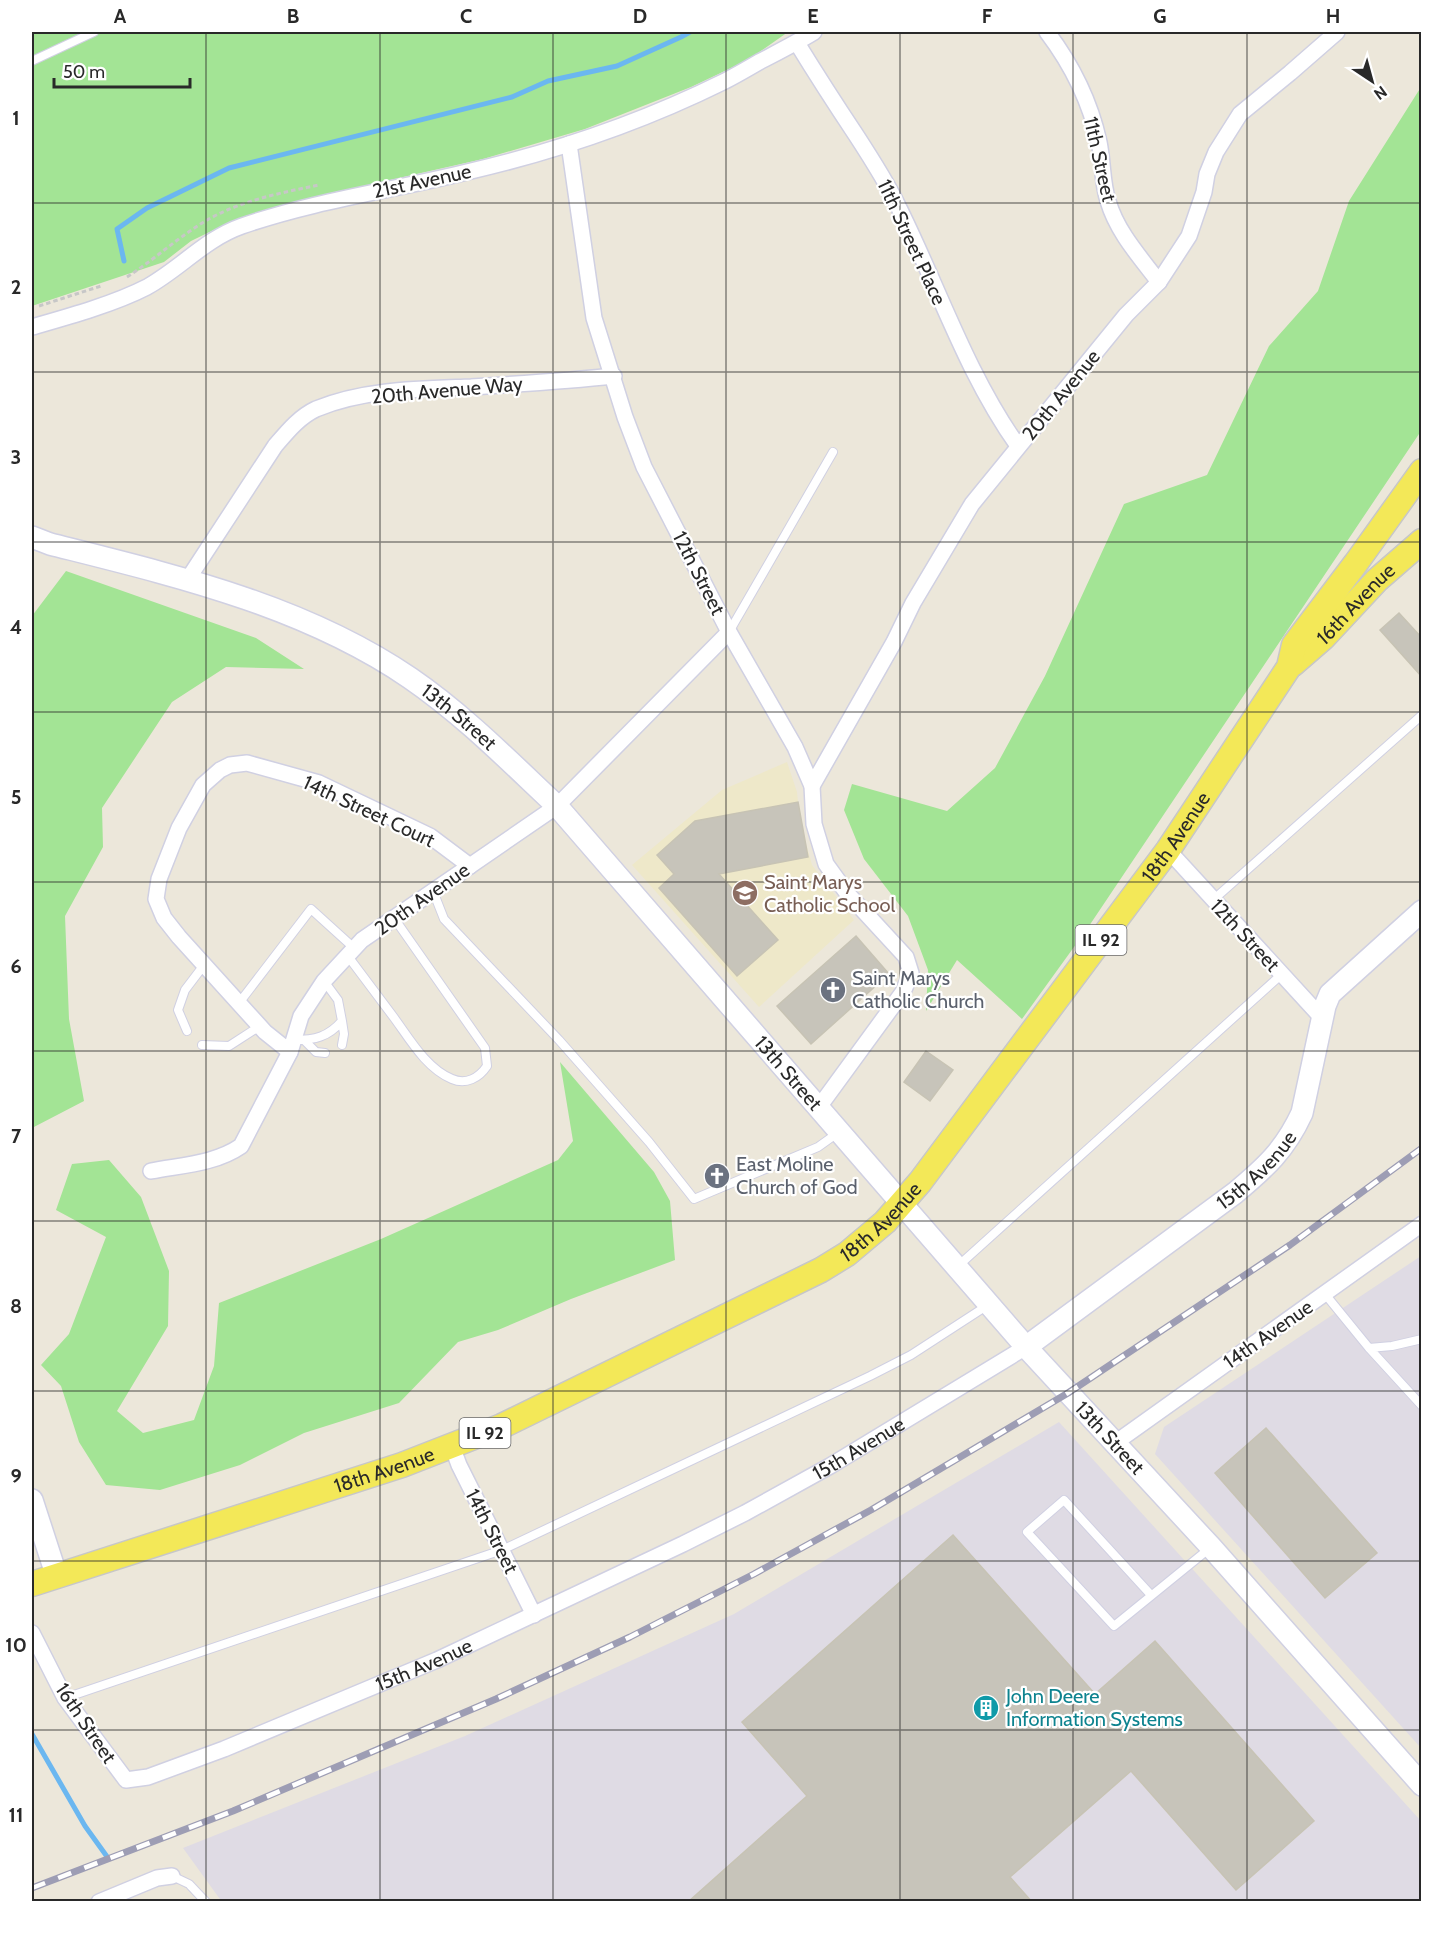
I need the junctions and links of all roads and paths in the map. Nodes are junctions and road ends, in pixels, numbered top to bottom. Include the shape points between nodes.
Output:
1 (94, 32) edge
2 (814, 32) edge
3 (1047, 32) edge
4 (1337, 32) edge
5 (797, 43) junction
6 (32, 61) edge
7 (569, 144) junction
8 (1159, 282) junction
9 (32, 327) edge
10 (614, 376) junction
11 (1018, 446) junction
12 (833, 452) dead end
13 (1422, 471) edge
14 (32, 537) edge
15 (1422, 541) edge
16 (188, 579) junction
17 (729, 632) junction
18 (1289, 667) junction
19 (1422, 715) edge
20 (812, 786) junction
21 (557, 806) junction
22 (1168, 850) junction
23 (470, 866) junction
24 (433, 891) junction
25 (1213, 900) junction
26 (1422, 911) edge
27 (394, 918) junction
28 (350, 952) junction
29 (204, 965) junction
30 (1281, 974) junction
31 (324, 981) junction
32 (238, 1003) junction
33 (1323, 1019) junction
34 (342, 1021) junction
35 (260, 1026) junction
36 (187, 1031) dead end
37 (296, 1044) junction
38 (202, 1045) dead end
39 (342, 1045) dead end
40 (325, 1053) dead end
41 (819, 1107) junction
42 (839, 1132) junction
43 (151, 1171) dead end
44 (901, 1204) junction
45 (1422, 1224) edge
46 (957, 1267) junction
47 (1325, 1294) junction
48 (990, 1304) junction
49 (1422, 1339) edge
50 (1026, 1347) junction
51 (1369, 1348) junction
52 (1422, 1406) edge
53 (1115, 1443) junction
54 (452, 1446) junction
55 (32, 1500) edge
56 (1211, 1547) junction
57 (502, 1550) junction
58 (56, 1574) junction
59 (32, 1584) edge
60 (1151, 1595) junction
61 (534, 1615) junction
62 (32, 1633) edge
63 (65, 1698) junction
64 (126, 1780) joint
65 (1422, 1785) edge
66 (172, 1876) joint
67 (99, 1902) edge
68 (206, 1902) edge

1 - 6 lane
2 - 5 street, 21st Avenue
3 - 8 street, 11th Street via 1067,58 1086,100 1099,140 1107,201 1120,229
4 - 8 street, 20th Avenue via 1240,114 1216,152 1189,236
5 - 7 street, 21st Avenue via 724,82
5 - 11 street, 11th Street Place via 898,204 952,328
7 - 9 street, 21st Avenue via 239,227 209,242 146,287
7 - 10 street, 12th Street via 594,318
8 - 11 street, 20th Avenue via 1126,315
10 - 16 street, 20th Avenue Way via 402,390 316,410 275,446
10 - 17 street, 12th Street via 645,467
11 - 20 street, 20th Avenue via 955,531
12 - 17 lane
13 - 18 main road, 18th Avenue / IL 92 via 1294,645
14 - 16 street, 13th Street
15 - 18 main road, 16th Avenue / IL 92
16 - 21 street, 13th Street via 314,627 360,648 410,678 477,730
17 - 20 street, 12th Street via 795,747
17 - 21 street, 20th Avenue
18 - 22 main road, 18th Avenue / IL 92
19 - 25 lane
20 - 41 street, 12th Street via 814,824 826,864 847,894 897,945 911,973 903,992
21 - 23 street, 20th Avenue
21 - 41 street, 13th Street
22 - 25 street, 12th Street
22 - 44 main road, 18th Avenue / IL 92
23 - 24 street, 20th Avenue
23 - 29 street, 14th Street Court via 430,836 319,783 247,763 230,765 203,785 189,807 159,879 156,899 164,918
24 - 27 street, 20th Avenue
24 - 42 lane via 444,919 559,1040 694,1199 818,1147
25 - 30 street, 12th Street
26 - 33 street, 15th Avenue via 1330,994
27 - 28 street, 20th Avenue
27 - 28 lane via 485,1048 487,1066 474,1079 453,1080 419,1051
28 - 31 street, 20th Avenue
28 - 32 lane via 310,909
29 - 32 street, 14th Street Court
29 - 36 lane via 185,990 178,1010
30 - 33 street, 12th Street
30 - 46 lane
31 - 34 lane via 338,1000
31 - 37 street, 20th Avenue via 301,1016
32 - 35 street, 14th Street Court
33 - 50 street, 15th Avenue via 1302,1113 1268,1166
34 - 37 lane via 333,1032
34 - 39 lane
35 - 37 street, 14th Street Court
35 - 38 lane via 230,1046
37 - 40 lane
37 - 43 street, 20th Avenue via 241,1146 214,1159
41 - 42 street, 13th Street
42 - 44 street, 13th Street
44 - 46 street, 13th Street
44 - 54 main road, 18th Avenue / IL 92 via 865,1239 821,1270 502,1426
45 - 47 street, 14th Avenue
46 - 48 street, 13th Street
47 - 51 lane
47 - 53 street, 14th Avenue
48 - 50 street, 13th Street
48 - 57 lane via 911,1355 870,1376
49 - 51 lane
50 - 53 street, 13th Street
50 - 61 street, 15th Avenue via 745,1513
51 - 52 lane
53 - 56 street, 13th Street
54 - 57 street, 14th Street
54 - 58 main road, 18th Avenue / IL 92
55 - 58 street
56 - 60 lane
56 - 65 street, 13th Street
57 - 61 street, 14th Street
57 - 63 lane
58 - 59 main road, 18th Avenue / IL 92
60 - 60 lane via 1114,1626 1027,1532 1064,1500
61 - 64 street, 15th Avenue via 224,1749 148,1777
62 - 63 street, 16th Street
63 - 64 street, 16th Street
66 - 67 street via 157,1878
66 - 68 lane via 189,1884

